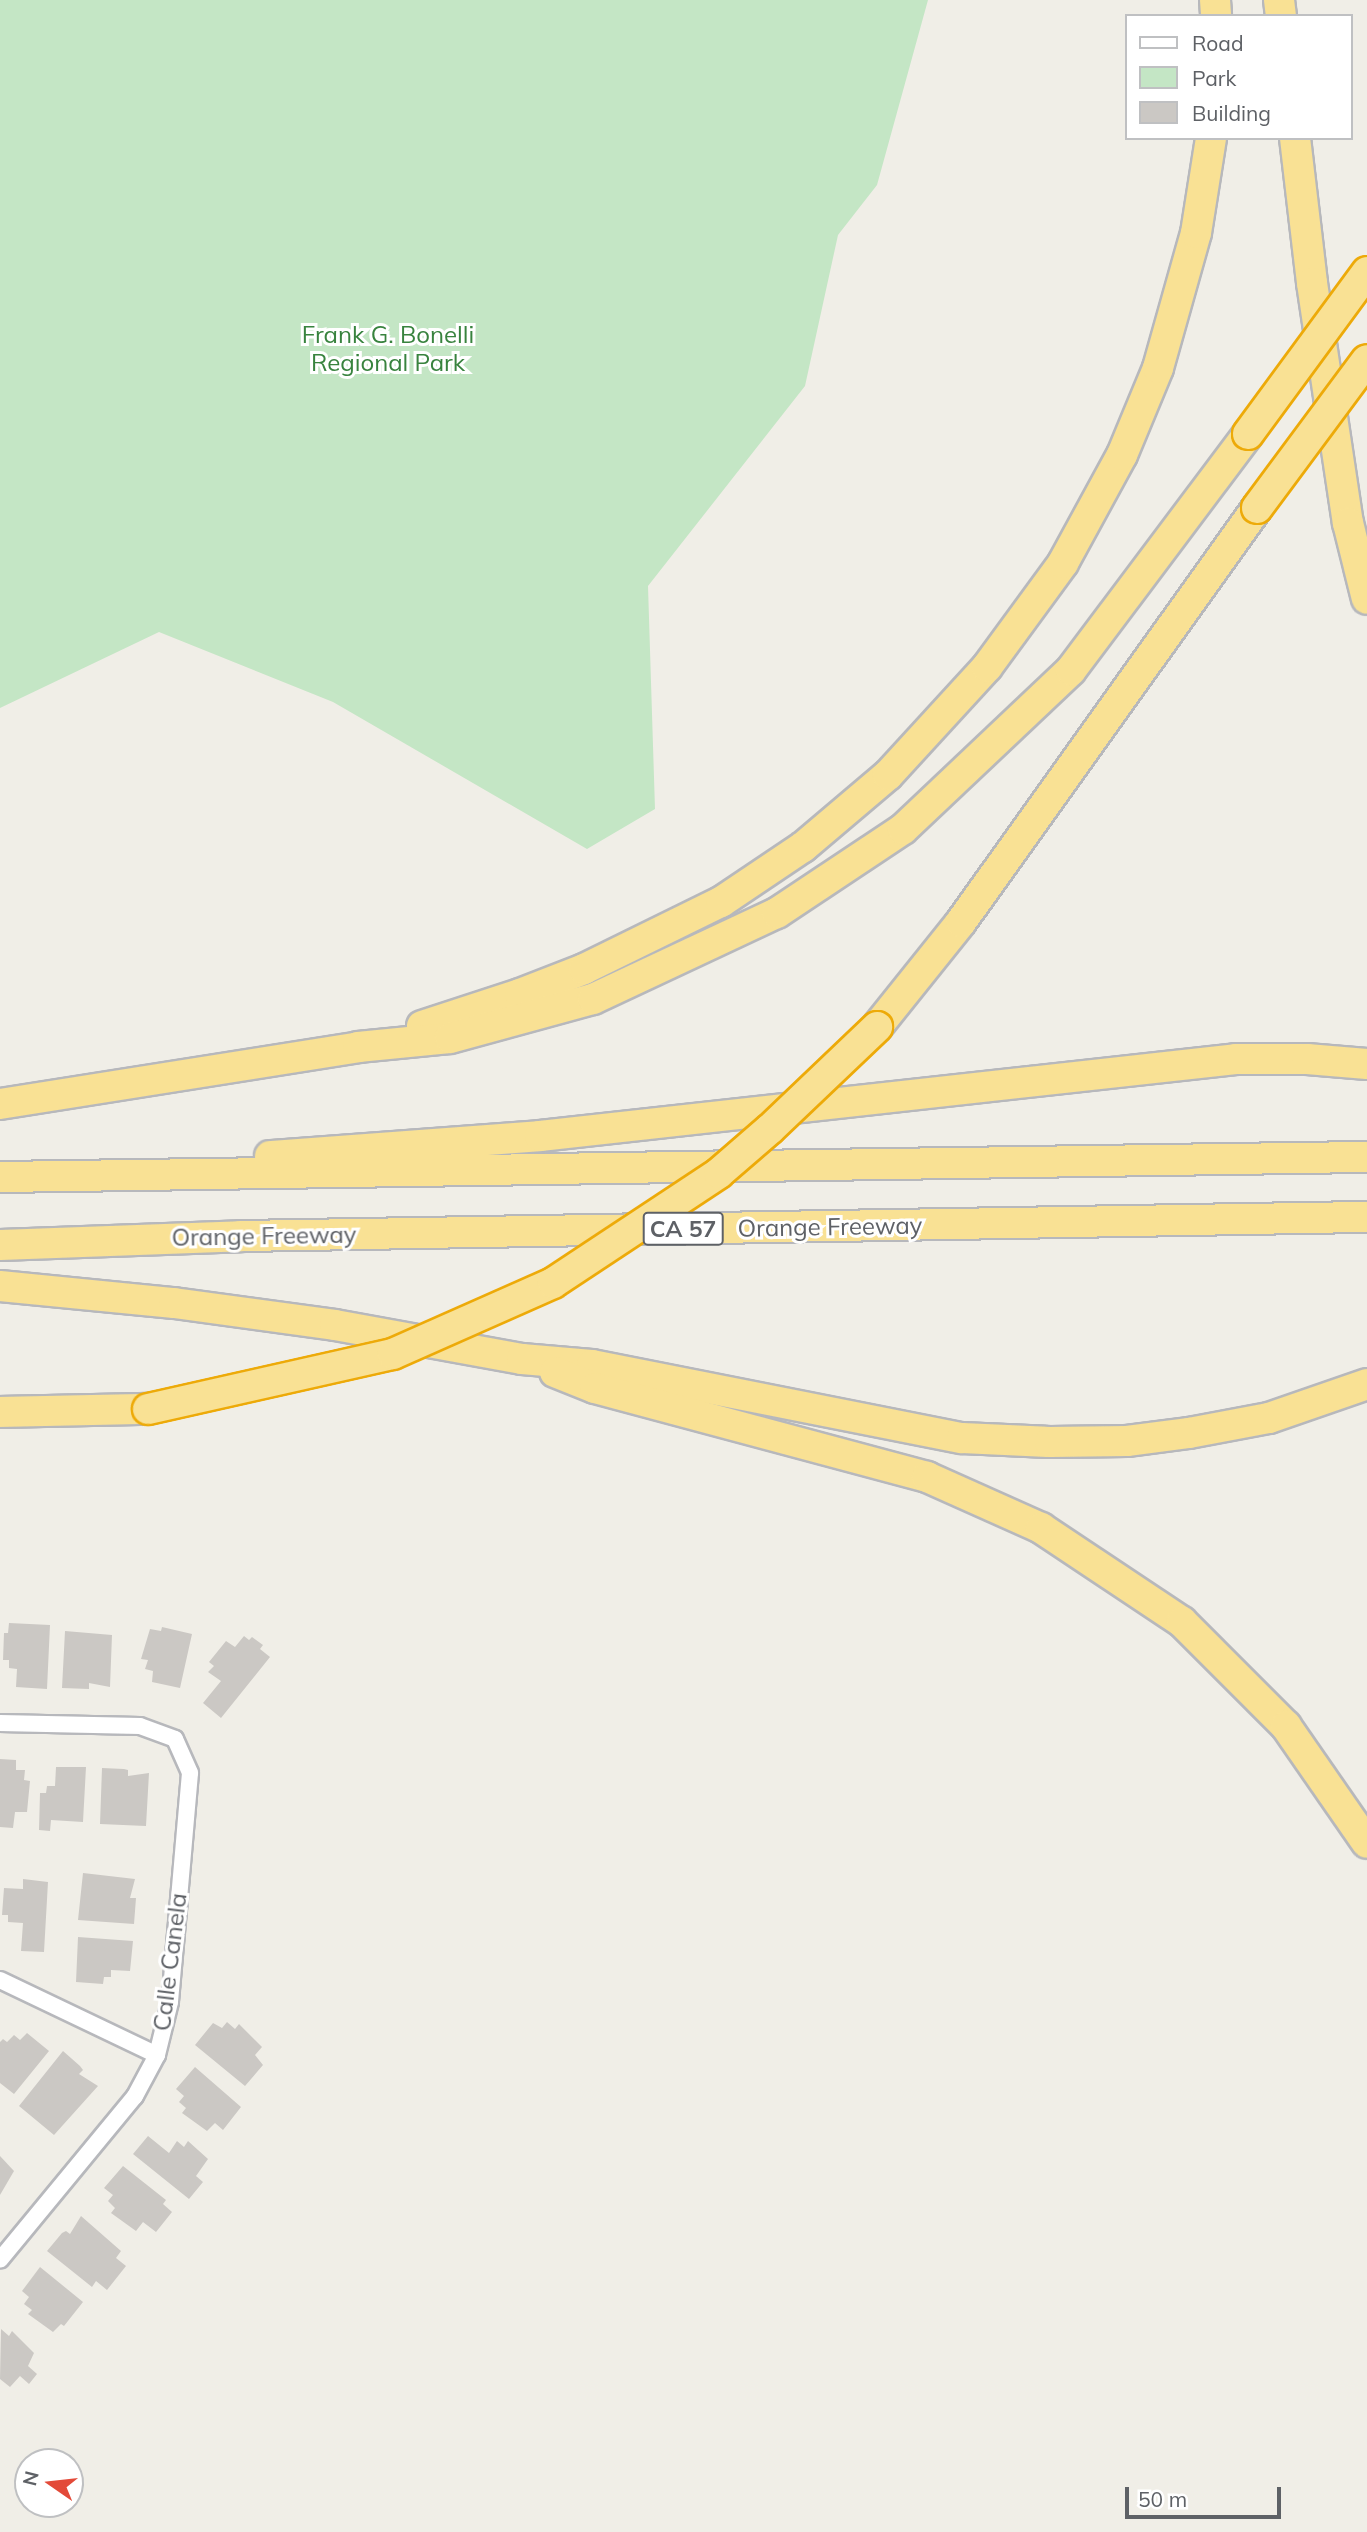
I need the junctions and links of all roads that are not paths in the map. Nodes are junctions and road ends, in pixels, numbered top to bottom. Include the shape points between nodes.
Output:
1 (1211, 140) edge
2 (1295, 140) edge
3 (1367, 272) edge
4 (1367, 360) edge
5 (1367, 599) edge
6 (358, 1047) junction
7 (1367, 1064) edge
8 (0, 1104) edge
9 (1367, 1157) edge
10 (75, 1176) junction
11 (0, 1177) edge
12 (1367, 1217) edge
13 (0, 1245) edge
14 (0, 1286) edge
15 (522, 1359) junction
16 (1367, 1384) edge
17 (0, 1412) edge
18 (0, 1723) edge
19 (1367, 1843) edge
20 (0, 1980) edge
21 (157, 2055) junction
22 (0, 2260) edge

1 - 6 highway via 1196,233 1158,368 1122,455 1063,563 995,657 888,775 803,847 721,902 584,969
2 - 5 highway via 1348,523
3 - 6 highway, bridge via 1071,670 903,829 777,913 593,999 450,1038
4 - 17 highway, bridge via 961,922 877,1027 719,1173 553,1283 393,1354 148,1409
6 - 8 highway
7 - 10 highway via 1236,1059 540,1136 352,1147
9 - 10 highway
10 - 11 highway
12 - 13 highway, Orange Freeway / CA 57 via 241,1236
14 - 15 highway via 321,1323
15 - 16 highway via 592,1365 962,1438 1050,1442 1126,1441 1189,1433 1269,1418
15 - 19 highway via 595,1388 927,1477 1041,1528 1182,1622 1286,1726
18 - 21 street, Calle Canela via 141,1726 175,1739 190,1773 170,2002
20 - 21 street
21 - 22 street, Calle Canela via 135,2096

